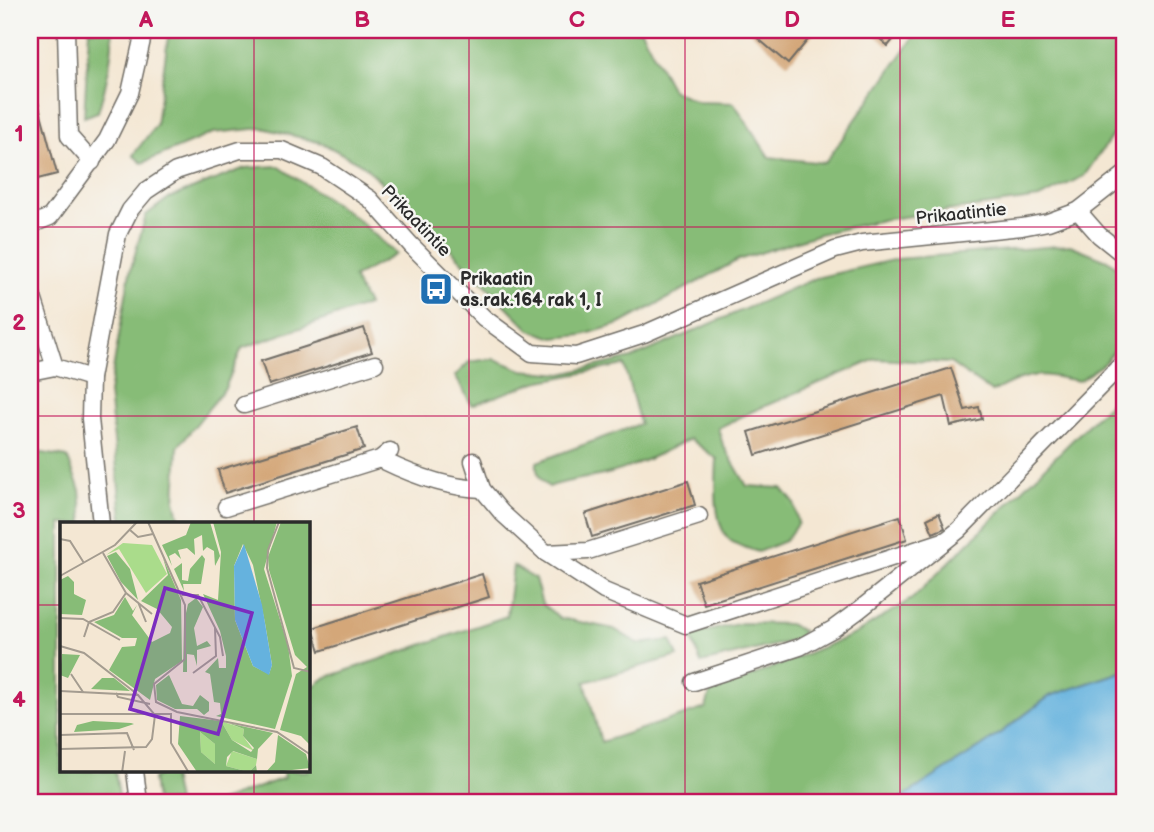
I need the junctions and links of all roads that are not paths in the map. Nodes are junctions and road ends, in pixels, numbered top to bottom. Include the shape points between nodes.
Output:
1 (66, 30) edge
2 (143, 33) edge
3 (92, 162) junction
4 (1124, 175) edge
5 (1077, 211) junction
6 (30, 225) edge
7 (1124, 255) edge
8 (30, 288) edge
9 (1124, 362) edge
10 (375, 364) dead end
11 (55, 367) junction
12 (30, 372) edge
13 (91, 378) junction
14 (244, 405) dead end
15 (473, 461) dead end
16 (482, 489) junction
17 (226, 507) dead end
18 (699, 516) dead end
19 (101, 522) edge
20 (946, 540) junction
21 (546, 553) junction
22 (694, 682) dead end
23 (135, 772) edge
24 (139, 802) edge

1 - 3 street via 69,136
2 - 3 street via 130,93
3 - 6 street via 50,217
4 - 5 street, Prikaatintie
5 - 7 street
5 - 13 street, Prikaatintie via 1048,222 835,250 644,334 576,356 532,353 484,318 370,198 322,167 282,150 240,150 176,171 146,191 130,210 118,234
8 - 11 street
9 - 20 street
10 - 14 street
11 - 12 street
11 - 13 street
13 - 19 street, Prikaatintie via 90,419
15 - 16 street
16 - 17 street via 409,473 387,456
16 - 21 street
18 - 21 street via 587,551
20 - 21 street via 685,625 604,591
20 - 22 street via 833,629 800,647
23 - 24 street

